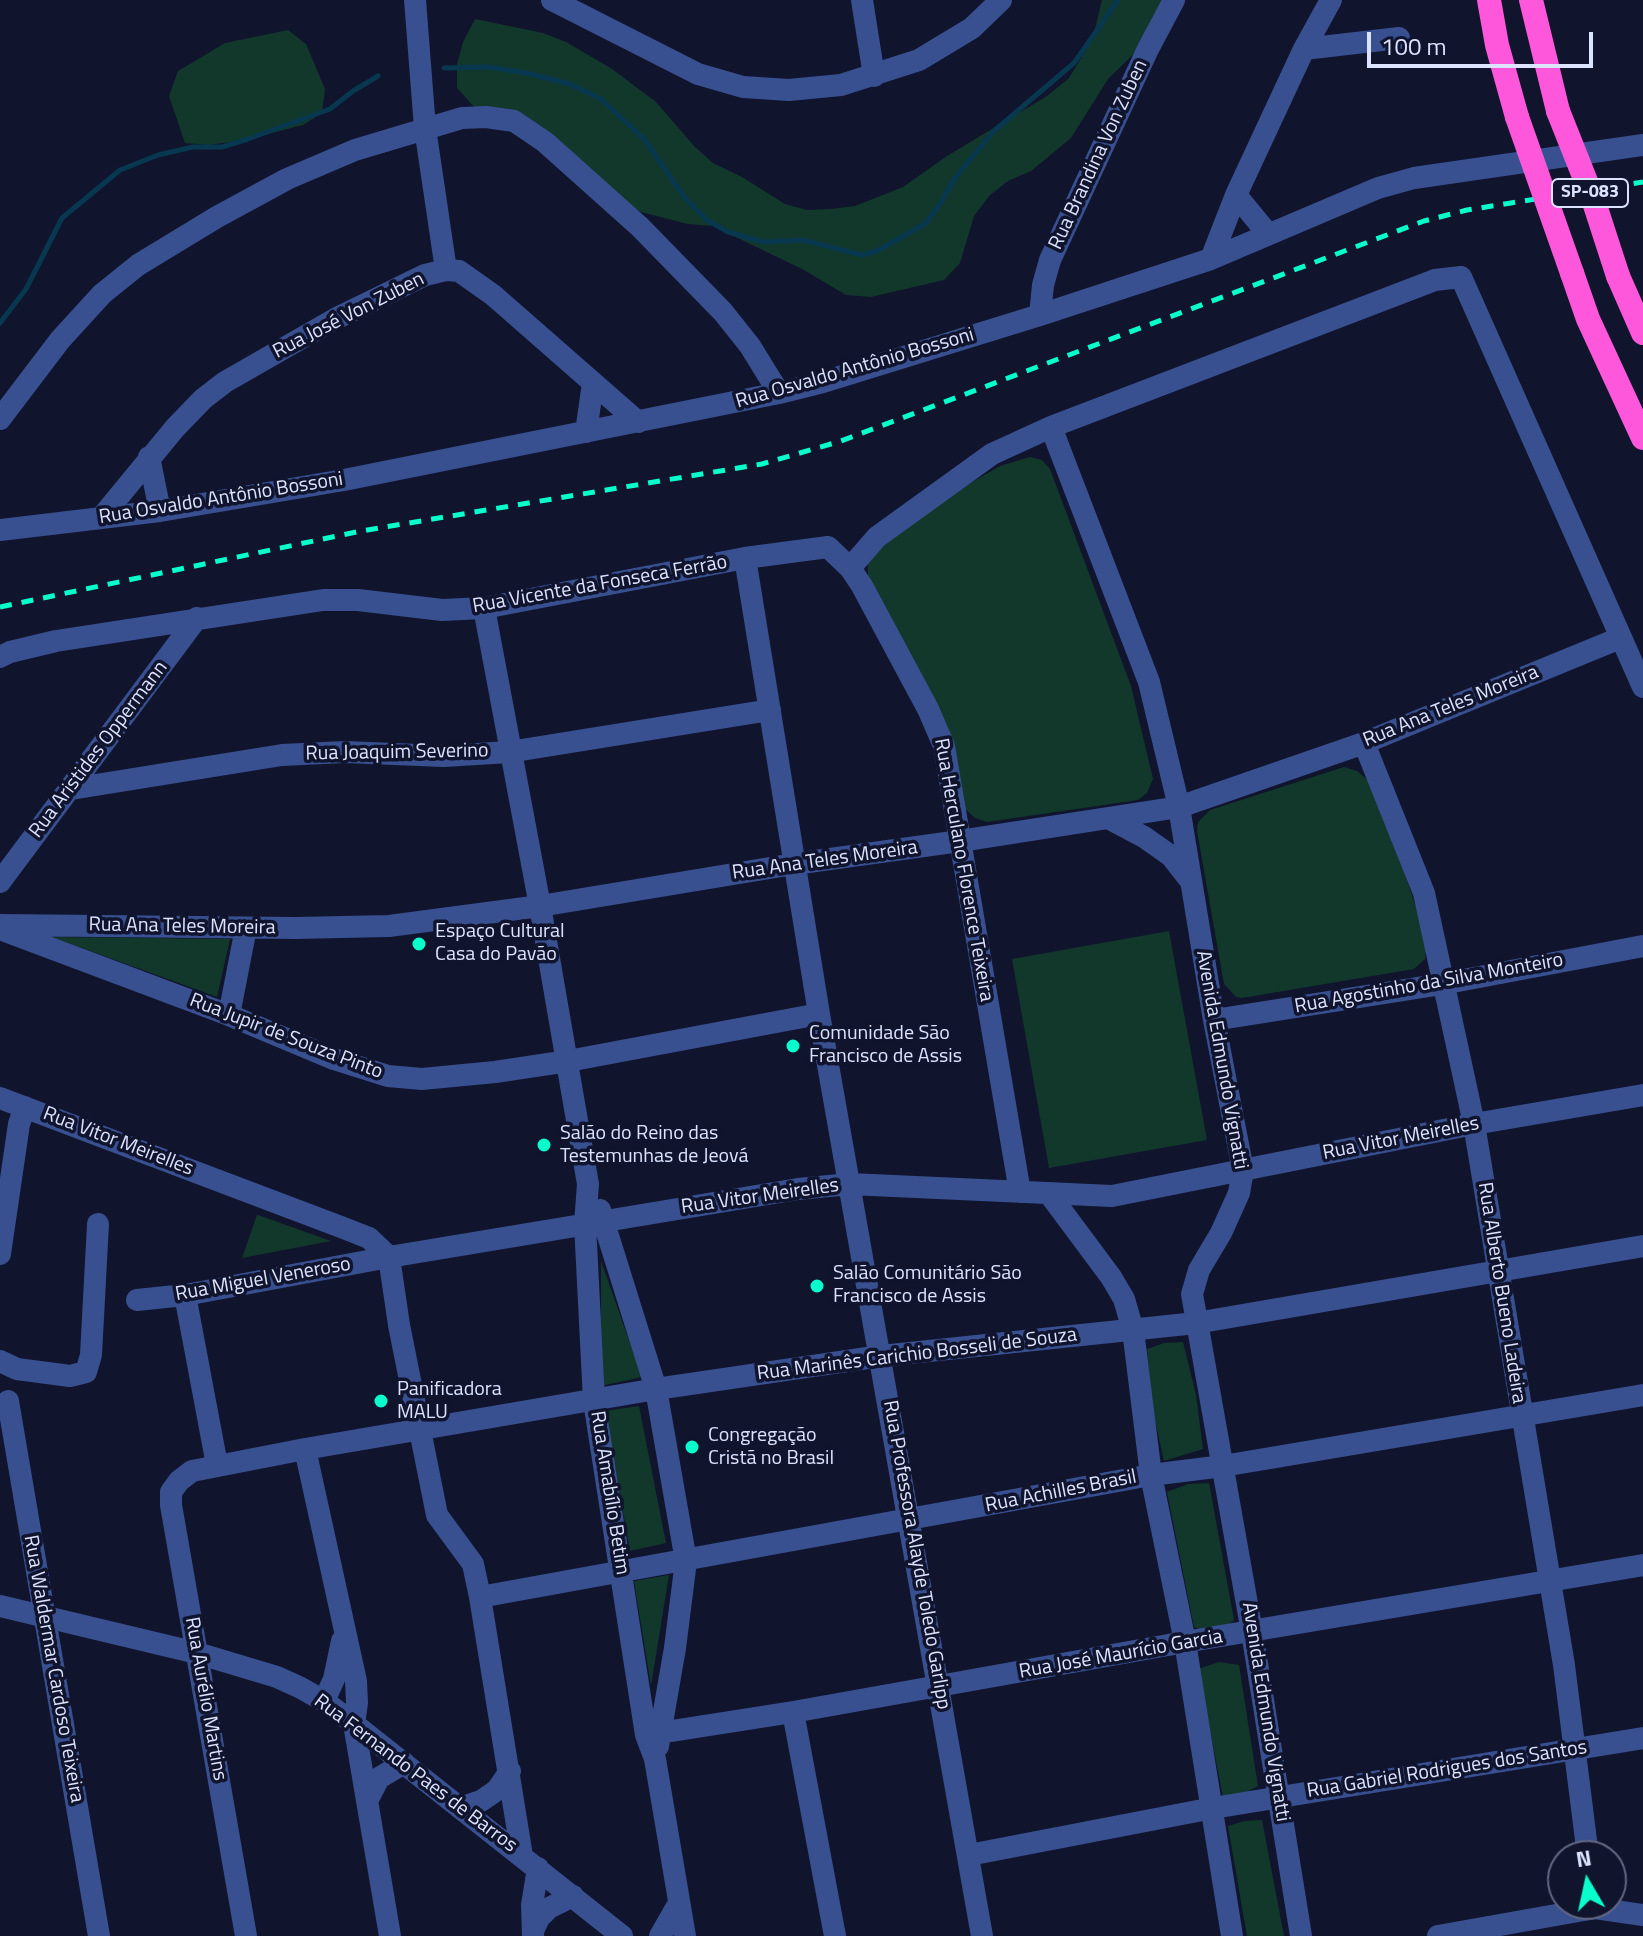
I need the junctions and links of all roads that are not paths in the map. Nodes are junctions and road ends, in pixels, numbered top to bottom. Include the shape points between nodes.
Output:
1 (415, 0) edge
2 (552, 0) edge
3 (862, 0) edge
4 (1001, 0) edge
5 (1174, 0) edge
6 (1331, 0) edge
7 (1489, 0) edge
8 (1531, 0) edge
9 (1399, 38) dead end
10 (1304, 49) junction
11 (874, 76) junction
12 (425, 128) junction
13 (1643, 145) edge
14 (1236, 195) junction
15 (1268, 234) junction
16 (1211, 259) junction
17 (446, 270) junction
18 (1040, 315) junction
19 (1643, 333) edge
20 (593, 383) junction
21 (779, 393) junction
22 (0, 419) edge
23 (638, 422) junction
24 (1051, 427) junction
25 (586, 432) junction
26 (1643, 438) edge
27 (149, 457) junction
28 (160, 511) junction
29 (101, 518) junction
30 (0, 530) edge
31 (745, 558) junction
32 (850, 568) junction
33 (484, 608) junction
34 (197, 618) junction
35 (1620, 638) junction
36 (5, 654) edge
37 (1643, 687) edge
38 (770, 710) junction
39 (1364, 743) junction
40 (509, 752) junction
41 (71, 789) junction
42 (1179, 807) junction
43 (1108, 818) junction
44 (960, 841) junction
45 (794, 864) junction
46 (1190, 880) junction
47 (0, 882) edge
48 (540, 906) junction
49 (0, 928) edge
50 (246, 928) junction
51 (1643, 946) edge
52 (1442, 984) junction
53 (819, 1014) junction
54 (229, 1015) junction
55 (1214, 1020) junction
56 (568, 1061) junction
57 (1643, 1095) edge
58 (0, 1098) edge
59 (25, 1107) junction
60 (1474, 1124) junction
61 (1243, 1170) junction
62 (850, 1184) junction
63 (1020, 1192) junction
64 (1050, 1195) junction
65 (595, 1222) junction
66 (98, 1224) dead end
67 (341, 1227) junction
68 (1643, 1246) edge
69 (0, 1254) edge
70 (389, 1257) junction
71 (340, 1266) junction
72 (1498, 1270) junction
73 (185, 1295) junction
74 (137, 1300) dead end
75 (1196, 1323) junction
76 (1133, 1330) junction
77 (881, 1356) junction
78 (0, 1361) edge
79 (656, 1389) junction
80 (1643, 1395) edge
81 (8, 1401) dead end
82 (594, 1401) junction
83 (1521, 1416) junction
84 (421, 1430) junction
85 (305, 1449) junction
86 (217, 1465) junction
87 (1223, 1466) junction
88 (192, 1471) joint
89 (1151, 1475) junction
90 (910, 1521) junction
91 (686, 1561) junction
92 (1643, 1565) edge
93 (622, 1571) junction
94 (1549, 1581) junction
95 (480, 1597) junction
96 (0, 1606) edge
97 (44, 1618) junction
98 (343, 1632) junction
99 (1252, 1632) junction
100 (1185, 1642) junction
101 (197, 1653) junction
102 (938, 1686) junction
103 (324, 1701) junction
104 (793, 1712) junction
105 (354, 1724) junction
106 (654, 1735) junction
107 (1643, 1738) edge
108 (1573, 1748) junction
109 (404, 1763) junction
110 (510, 1771) junction
111 (1280, 1798) junction
112 (367, 1801) junction
113 (460, 1808) junction
114 (1213, 1808) junction
115 (1586, 1840) edge
116 (969, 1855) junction
117 (530, 1862) junction
118 (573, 1896) junction
119 (679, 1903) junction
120 (1547, 1915) edge
121 (1643, 1929) edge
122 (533, 1934) edge
123 (99, 1936) edge
124 (246, 1936) edge
125 (390, 1936) edge
126 (622, 1936) edge
127 (660, 1936) edge
128 (685, 1936) edge
129 (835, 1936) edge
130 (982, 1936) edge
131 (1232, 1936) edge
132 (1301, 1936) edge
133 (1438, 1936) edge
134 (1638, 1936) edge

1 - 12 street
2 - 11 street via 698,74 743,87 789,90
3 - 11 street
4 - 11 street via 945,45
5 - 18 street, Rua Brandina Von Zuben via 1050,260
6 - 10 street
7 - 26 highway, SP-083, bridge via 1517,117 1588,319
8 - 19 highway, SP-083, bridge via 1558,111
9 - 10 street
10 - 14 street
12 - 17 street
12 - 21 street via 486,117 514,121 545,142 688,274 750,346
12 - 22 street via 287,179 138,265 102,294 60,340
13 - 15 street, Rua Osvaldo Antônio Bossoni via 1414,178
14 - 15 street
14 - 16 street
15 - 16 street, Rua Osvaldo Antônio Bossoni
16 - 18 street, Rua Osvaldo Antônio Bossoni
17 - 20 street, Rua José Von Zuben via 459,271 493,295
17 - 27 street, Rua José Von Zuben via 335,319 225,382
18 - 21 street, Rua Osvaldo Antônio Bossoni
20 - 23 street, Rua José Von Zuben
20 - 25 street
21 - 23 street, Rua Osvaldo Antônio Bossoni
23 - 25 street, Rua Osvaldo Antônio Bossoni
24 - 32 street via 992,454 877,537
24 - 35 street via 1435,280 1461,277
24 - 42 street, Avenida Edmundo Vignatti via 1149,682
25 - 28 street, Rua Osvaldo Antônio Bossoni
27 - 28 street
27 - 29 street, Rua José Von Zuben
28 - 29 street, Rua Osvaldo Antônio Bossoni
29 - 30 street, Rua Osvaldo Antônio Bossoni
31 - 32 street, Rua Vicente da Fonseca Ferrão via 828,547
31 - 33 street, Rua Vicente da Fonseca Ferrão
31 - 38 street, Rua Professora Alayde Toledo Garlipp
32 - 44 street, Rua Herculano Florence Teixeira via 944,746
33 - 34 street, Rua Vicente da Fonseca Ferrão via 442,610 323,600
33 - 40 street
34 - 36 street, Rua Vicente da Fonseca Ferrão
34 - 41 street, Rua Aristides Oppermann
35 - 37 street
35 - 39 street, Rua Ana Teles Moreira
38 - 40 street, Rua Joaquim Severino
38 - 45 street, Rua Professora Alayde Toledo Garlipp
39 - 42 street, Rua Ana Teles Moreira
39 - 52 street, Rua Alberto Bueno Ladeira via 1424,893
40 - 41 street, Rua Joaquim Severino via 282,755
40 - 48 street
41 - 47 street, Rua Aristides Oppermann
42 - 43 street, Rua Ana Teles Moreira
42 - 46 street, Avenida Edmundo Vignatti
43 - 44 street, Rua Ana Teles Moreira
43 - 46 street via 1171,856
44 - 45 street, Rua Ana Teles Moreira
44 - 63 street, Rua Herculano Florence Teixeira
45 - 48 street, Rua Ana Teles Moreira
45 - 53 street, Rua Professora Alayde Toledo Garlipp
46 - 55 street, Avenida Edmundo Vignatti
48 - 50 street, Rua Ana Teles Moreira via 389,926
48 - 56 street
49 - 50 street, Rua Ana Teles Moreira
49 - 54 street, Rua Jupir de Souza Pinto
50 - 54 street
51 - 52 street, Rua Agostinho da Silva Monteiro
52 - 55 street, Rua Agostinho da Silva Monteiro
52 - 60 street, Rua Alberto Bueno Ladeira
53 - 56 street, Rua Jupir de Souza Pinto
53 - 62 street, Rua Professora Alayde Toledo Garlipp
54 - 56 street, Rua Jupir de Souza Pinto via 388,1076 422,1079
55 - 61 street, Avenida Edmundo Vignatti
56 - 65 street
57 - 60 street, Rua Vitor Meirelles
58 - 59 street, Rua Vitor Meirelles
59 - 67 street, Rua Vitor Meirelles
59 - 69 street
60 - 61 street, Rua Vitor Meirelles
60 - 72 street, Rua Alberto Bueno Ladeira
61 - 64 street, Rua Vitor Meirelles via 1112,1196
61 - 75 street, Avenida Edmundo Vignatti via 1239,1193 1199,1270 1192,1294
62 - 63 street, Rua Vitor Meirelles
62 - 65 street, Rua Vitor Meirelles
62 - 77 street, Rua Professora Alayde Toledo Garlipp
63 - 64 street, Rua Vitor Meirelles
64 - 76 street via 1111,1277
65 - 70 street, Rua Vitor Meirelles
65 - 79 street
65 - 82 street, Rua Amabílio Betim
66 - 78 street via 86,1372 70,1376 17,1369
67 - 70 street, Rua Vitor Meirelles via 369,1238
67 - 71 street
68 - 72 street, Rua Marinês Carichio Bosseli de Souza
70 - 71 street, Rua Miguel Veneroso
70 - 84 street
71 - 73 street, Rua Miguel Veneroso
72 - 75 street, Rua Marinês Carichio Bosseli de Souza
72 - 83 street, Rua Alberto Bueno Ladeira
73 - 74 street, Rua Miguel Veneroso
73 - 86 street
75 - 76 street, Rua Marinês Carichio Bosseli de Souza
75 - 87 street, Avenida Edmundo Vignatti
76 - 77 street, Rua Marinês Carichio Bosseli de Souza
76 - 89 street
77 - 79 street, Rua Marinês Carichio Bosseli de Souza
77 - 90 street, Rua Professora Alayde Toledo Garlipp
79 - 82 street, Rua Marinês Carichio Bosseli de Souza
79 - 91 street
80 - 83 street, Rua Achilles Brasil
81 - 97 street, Rua Waldermar Cardoso Teixeira
82 - 84 street, Rua Marinês Carichio Bosseli de Souza
82 - 93 street, Rua Amabílio Betim
83 - 87 street, Rua Achilles Brasil
83 - 94 street, Rua Alberto Bueno Ladeira
84 - 85 street, Rua Marinês Carichio Bosseli de Souza
84 - 95 street via 437,1515 473,1564
85 - 86 street, Rua Marinês Carichio Bosseli de Souza
85 - 98 street
86 - 88 street, Rua Marinês Carichio Bosseli de Souza
87 - 89 street, Rua Achilles Brasil
87 - 99 street, Avenida Edmundo Vignatti
88 - 101 street, Rua Aurélio Martins via 171,1492 171,1505
89 - 90 street, Rua Achilles Brasil
89 - 100 street
90 - 91 street, Rua Achilles Brasil
90 - 102 street, Rua Professora Alayde Toledo Garlipp
91 - 93 street, Rua Achilles Brasil
91 - 106 street
92 - 94 street, Rua José Maurício Garcia
93 - 95 street, Rua Achilles Brasil
93 - 106 street, Rua Amabílio Betim
94 - 99 street, Rua José Maurício Garcia
94 - 108 street, Rua Alberto Bueno Ladeira
95 - 110 street
96 - 97 street, Rua Fernando Paes de Barros
97 - 101 street, Rua Fernando Paes de Barros
97 - 123 street, Rua Waldermar Cardoso Teixeira
98 - 103 street
98 - 105 street via 356,1681
99 - 100 street, Rua José Maurício Garcia
99 - 111 street, Avenida Edmundo Vignatti
100 - 102 street, Rua José Maurício Garcia
100 - 114 street
101 - 103 street, Rua Fernando Paes de Barros via 277,1677
101 - 124 street, Rua Aurélio Martins
102 - 104 street, Rua José Maurício Garcia
102 - 116 street, Rua Professora Alayde Toledo Garlipp
103 - 105 street, Rua Fernando Paes de Barros
104 - 106 street, Rua José Maurício Garcia
104 - 129 street
105 - 109 street, Rua Fernando Paes de Barros
105 - 112 street
106 - 119 street, Rua Amabílio Betim
107 - 108 street, Rua Gabriel Rodrigues dos Santos
108 - 111 street, Rua Gabriel Rodrigues dos Santos
108 - 115 street, Rua Alberto Bueno Ladeira
109 - 112 street via 379,1778
109 - 113 street, Rua Fernando Paes de Barros
110 - 113 street via 497,1790
110 - 117 street
111 - 114 street, Rua Gabriel Rodrigues dos Santos
111 - 132 street, Avenida Edmundo Vignatti
112 - 125 street
113 - 117 street, Rua Fernando Paes de Barros
114 - 116 street, Rua Gabriel Rodrigues dos Santos
114 - 131 street
116 - 130 street, Rua Professora Alayde Toledo Garlipp
117 - 118 street, Rua Fernando Paes de Barros
117 - 122 street
118 - 122 street via 549,1908
118 - 126 street, Rua Fernando Paes de Barros
119 - 127 street
119 - 128 street, Rua Amabílio Betim
120 - 133 street
121 - 134 street

